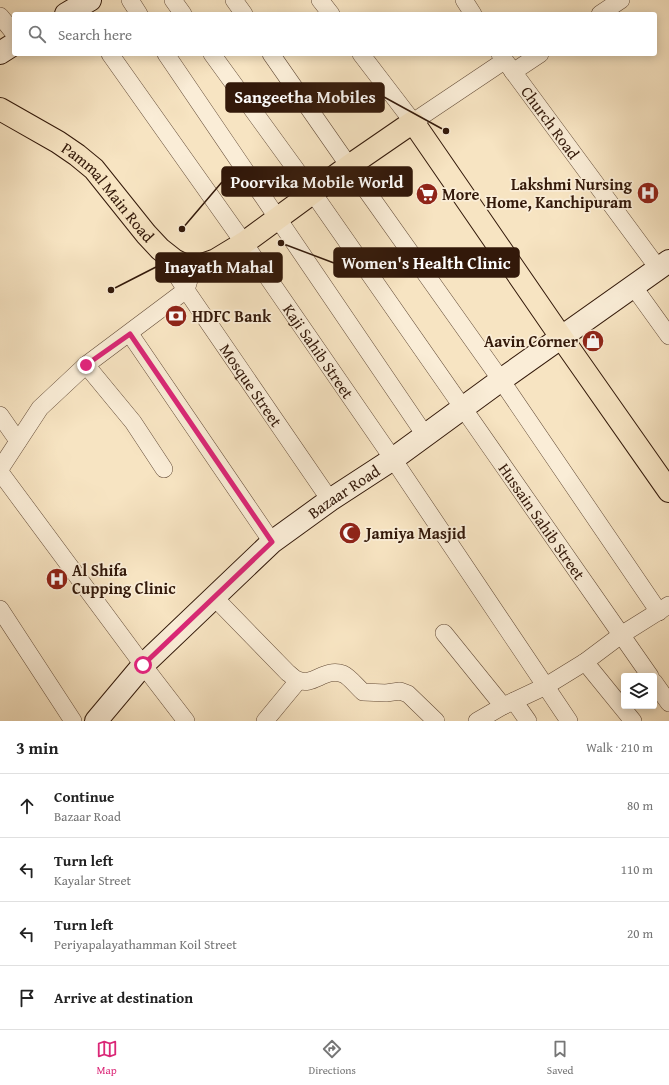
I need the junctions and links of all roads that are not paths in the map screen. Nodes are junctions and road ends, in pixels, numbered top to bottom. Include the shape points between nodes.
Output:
1 (130, 0) edge
2 (173, 0) edge
3 (234, 0) edge
4 (320, 0) edge
5 (464, 0) edge
6 (621, 0) edge
7 (138, 12) edge
8 (182, 12) edge
9 (243, 12) edge
10 (329, 12) edge
11 (472, 12) edge
12 (603, 12) edge
13 (0, 16) edge
14 (12, 31) edge
15 (12, 45) edge
16 (0, 53) edge
17 (111, 56) edge
18 (167, 56) edge
19 (213, 56) edge
20 (272, 56) edge
21 (364, 56) edge
22 (532, 56) edge
23 (506, 62) edge
24 (0, 109) edge
25 (413, 122) junction
26 (349, 166) junction
27 (313, 193) junction
28 (277, 219) junction
29 (244, 243) junction
30 (160, 249) junction
31 (663, 264) edge
32 (199, 266) junction
33 (633, 286) junction
34 (186, 290) junction
35 (130, 334) junction
36 (669, 336) edge
37 (561, 337) junction
38 (86, 365) junction
39 (501, 380) junction
40 (463, 408) junction
41 (0, 415) edge
42 (425, 435) junction
43 (18, 441) junction
44 (393, 459) junction
45 (164, 469) dead end
46 (0, 470) edge
47 (669, 491) edge
48 (330, 500) junction
49 (272, 542) junction
50 (214, 597) junction
51 (664, 608) edge
52 (0, 609) edge
53 (444, 633) dead end
54 (621, 635) junction
55 (585, 662) junction
56 (143, 665) junction
57 (648, 673) edge
58 (298, 681) junction
59 (546, 686) junction
60 (657, 686) edge
61 (669, 703) edge
62 (508, 704) junction
63 (73, 721) edge
64 (96, 721) edge
65 (186, 721) edge
66 (265, 721) edge
67 (436, 721) edge
68 (477, 721) edge
69 (528, 721) edge
70 (569, 721) edge
71 (633, 721) edge

1 - 7 street
2 - 8 street
3 - 9 street
4 - 10 street
5 - 11 street
6 - 12 street
13 - 14 street
15 - 16 street
17 - 29 street, Kaji Sahib Street
18 - 28 street
19 - 27 street, Hussain Sahib Street
20 - 26 street
21 - 25 street
22 - 23 street
23 - 25 street
23 - 31 street, Church Road
24 - 30 main road, Pammal Main Road via 58,142 94,169
25 - 26 main road, Pammal Main Road
25 - 37 main road
26 - 27 main road, Pammal Main Road
26 - 39 street
27 - 28 main road, Pammal Main Road
27 - 40 street, Hussain Sahib Street
28 - 29 main road, Pammal Main Road
28 - 42 street
29 - 32 main road, Pammal Main Road via 216,260
29 - 44 street, Kaji Sahib Street
30 - 32 main road, Pammal Main Road via 186,266
30 - 34 street, Mosque Street
31 - 33 street, Bazaar Road
32 - 34 street via 190,277
33 - 36 street
33 - 37 street, Bazaar Road
34 - 35 street
34 - 48 street, Mosque Street
35 - 38 street
35 - 49 street
37 - 39 street, Bazaar Road
37 - 47 main road
38 - 43 street via 40,408
38 - 45 street via 133,422
39 - 40 street, Bazaar Road
39 - 51 street
40 - 42 street, Bazaar Road
40 - 54 street, Hussain Sahib Street
41 - 43 street
42 - 44 street, Bazaar Road
43 - 46 street
44 - 48 street, Bazaar Road
44 - 59 street, Kaji Sahib Street
46 - 56 street
48 - 49 street, Bazaar Road
49 - 50 street, Bazaar Road
50 - 56 street, Bazaar Road
50 - 58 street
51 - 54 street
52 - 63 street
53 - 62 street
54 - 55 street
54 - 57 street, Hussain Sahib Street
55 - 59 street
55 - 71 street
56 - 64 street, Bazaar Road
56 - 65 street
58 - 66 street
58 - 67 street via 308,682 327,673 344,674 364,692 400,691 408,694
59 - 62 street
59 - 70 street, Kaji Sahib Street
60 - 61 street
62 - 68 street
62 - 69 street

